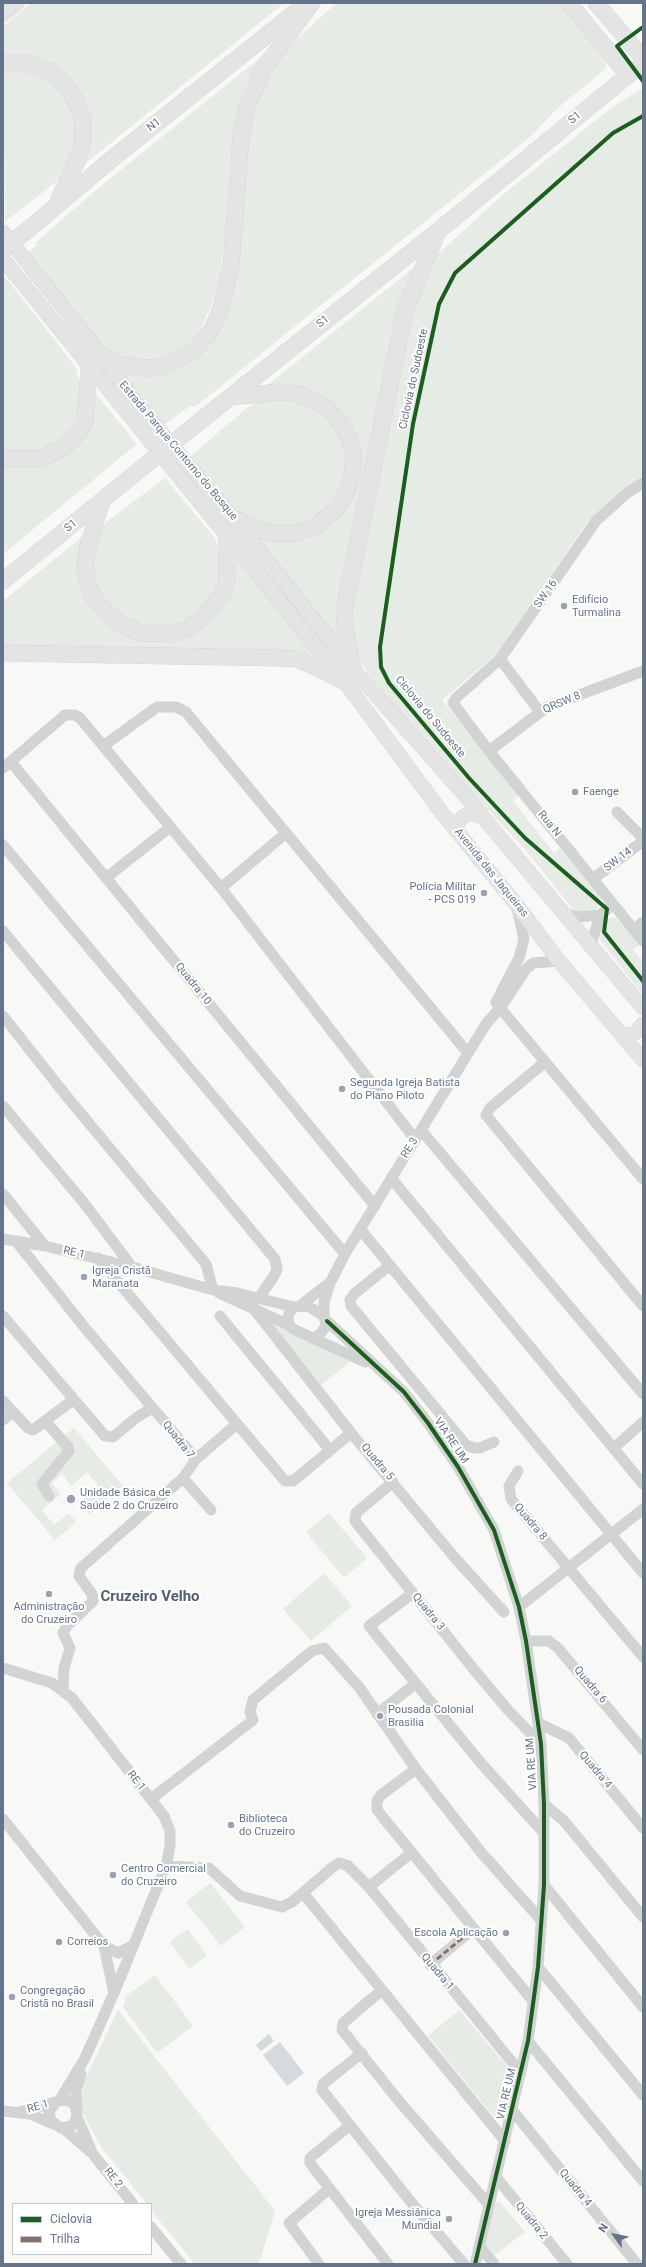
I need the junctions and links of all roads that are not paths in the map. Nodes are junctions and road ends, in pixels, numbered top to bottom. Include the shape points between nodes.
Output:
1 (17, 3) edge
2 (306, 3) edge
3 (312, 3) edge
4 (569, 3) edge
5 (596, 3) edge
6 (3, 14) edge
7 (608, 18) junction
8 (589, 28) junction
9 (643, 58) edge
10 (3, 63) edge
11 (643, 63) edge
12 (628, 75) junction
13 (56, 204) junction
14 (438, 231) junction
15 (3, 232) edge
16 (3, 249) edge
17 (3, 259) edge
18 (101, 355) junction
19 (89, 367) junction
20 (231, 397) junction
21 (3, 459) edge
22 (643, 483) edge
23 (102, 501) junction
24 (232, 517) junction
25 (227, 534) junction
26 (3, 581) edge
27 (3, 653) edge
28 (500, 659) junction
29 (643, 671) edge
30 (349, 675) junction
31 (455, 707) joint
32 (540, 712) junction
33 (103, 746) junction
34 (489, 750) junction
35 (7, 765) edge
36 (617, 812) dead end
37 (482, 817) junction
38 (169, 828) junction
39 (456, 830) junction
40 (286, 833) junction
41 (643, 839) edge
42 (3, 845) edge
43 (106, 878) junction
44 (593, 879) junction
45 (221, 888) junction
46 (516, 904) junction
47 (613, 904) junction
48 (563, 913) junction
49 (600, 915) junction
50 (643, 922) edge
51 (634, 929) junction
52 (3, 931) edge
53 (643, 941) edge
54 (590, 948) junction
55 (559, 961) junction
56 (496, 1008) junction
57 (643, 1008) edge
58 (3, 1016) edge
59 (643, 1024) edge
60 (621, 1034) junction
61 (468, 1053) junction
62 (643, 1060) edge
63 (545, 1062) junction
64 (3, 1106) edge
65 (418, 1134) junction
66 (391, 1178) junction
67 (643, 1179) edge
68 (3, 1194) edge
69 (374, 1206) junction
70 (360, 1229) junction
71 (3, 1239) edge
72 (16, 1241) junction
73 (45, 1246) junction
74 (345, 1254) junction
75 (98, 1258) junction
76 (390, 1265) junction
77 (132, 1267) junction
78 (330, 1283) junction
79 (213, 1290) junction
80 (256, 1304) junction
81 (297, 1306) junction
82 (643, 1306) edge
83 (3, 1316) edge
84 (220, 1316) dead end
85 (325, 1319) junction
86 (289, 1325) junction
87 (314, 1338) junction
88 (375, 1367) junction
89 (643, 1394) edge
90 (73, 1400) junction
91 (3, 1402) edge
92 (152, 1408) junction
93 (12, 1413) junction
94 (3, 1420) edge
95 (46, 1422) junction
96 (643, 1422) edge
97 (237, 1424) junction
98 (351, 1433) junction
99 (494, 1442) dead end
100 (615, 1447) junction
101 (330, 1450) junction
102 (196, 1459) junction
103 (518, 1471) dead end
104 (183, 1478) junction
105 (394, 1482) junction
106 (643, 1484) edge
107 (49, 1496) dead end
108 (643, 1509) edge
109 (211, 1510) dead end
110 (610, 1534) junction
111 (570, 1568) junction
112 (643, 1573) edge
113 (413, 1593) junction
114 (519, 1607) junction
115 (504, 1612) dead end
116 (526, 1640) junction
117 (643, 1657) edge
118 (3, 1668) edge
119 (64, 1668) junction
120 (52, 1683) junction
121 (415, 1684) junction
122 (63, 1690) junction
123 (377, 1714) junction
124 (538, 1723) junction
125 (541, 1744) junction
126 (643, 1750) edge
127 (416, 1769) junction
128 (151, 1799) junction
129 (544, 1804) junction
130 (3, 1819) edge
131 (643, 1828) edge
132 (543, 1832) junction
133 (411, 1852) junction
134 (166, 1866) junction
135 (544, 1885) junction
136 (369, 1887) junction
137 (303, 1893) junction
138 (643, 1917) edge
139 (541, 1920) junction
140 (473, 1929) junction
141 (104, 1946) junction
142 (134, 1946) junction
143 (430, 1965) junction
144 (538, 1967) junction
145 (382, 1990) junction
146 (114, 1993) junction
147 (534, 2001) junction
148 (643, 2007) edge
149 (528, 2041) junction
150 (362, 2053) junction
151 (85, 2058) junction
152 (521, 2072) junction
153 (643, 2095) edge
154 (57, 2101) junction
155 (3, 2111) edge
156 (513, 2111) junction
157 (20, 2112) junction
158 (77, 2113) junction
159 (58, 2126) junction
160 (349, 2126) junction
161 (505, 2141) junction
162 (92, 2153) junction
163 (496, 2177) junction
164 (643, 2181) edge
165 (329, 2189) junction
166 (132, 2203) edge
167 (489, 2205) junction
168 (152, 2228) edge
169 (480, 2247) junction
170 (314, 2262) edge
171 (181, 2264) edge
172 (388, 2264) edge
173 (464, 2264) edge
174 (476, 2264) edge
175 (494, 2264) edge
176 (567, 2264) edge
177 (638, 2264) edge

1 - 6 main road
2 - 13 highway, N1
3 - 18 highway via 264,68 247,105 241,136 231,264 221,308 212,329 195,349 177,360 158,367 121,365
4 - 8 highway
5 - 7 highway
7 - 8 highway
7 - 9 highway
8 - 12 highway
10 - 13 highway via 27,63 52,72 70,90 82,116 83,138 78,159
11 - 12 highway, S1
12 - 14 highway, S1
13 - 16 highway, N1, bridge
14 - 20 highway, S1
14 - 30 highway via 405,310 344,613
15 - 18 main road, Estrada Parque Contorno do Bosque
17 - 19 main road, Estrada Parque Contorno do Bosque
18 - 24 main road, Estrada Parque Contorno do Bosque via 130,395
19 - 21 highway via 85,420 72,440 61,449 38,459
19 - 25 main road, Estrada Parque Contorno do Bosque
20 - 23 highway, S1, bridge
20 - 24 highway via 281,392 298,394 313,400 328,410 342,425 350,440 354,457 346,494 335,510 316,526 296,533 273,533 255,529
22 - 28 street, SW 16 via 627,493 596,521
23 - 25 highway via 88,546 85,566 88,583 94,599 108,614 140,633 169,634 187,629 200,621 221,596 226,582
23 - 26 highway, S1
24 - 30 main road, Estrada Parque Contorno do Bosque
25 - 30 main road, Estrada Parque Contorno do Bosque
27 - 30 highway via 282,658 296,659
28 - 31 street, SW 16 via 456,698
28 - 32 street
29 - 32 street, QRSW 8
30 - 37 main road
30 - 39 main road, Avenida das Jaqueiras
31 - 34 street, Rua N
32 - 34 street, QRSW 8
33 - 35 street via 80,718 70,714
33 - 38 street
33 - 40 street via 152,710 165,706 183,709
34 - 44 street, Rua N
35 - 43 street, Quadra 10
36 - 41 street
37 - 39 main road via 471,813 464,816 459,820
37 - 48 main road
38 - 43 street
38 - 45 street
39 - 46 main road, Avenida das Jaqueiras
40 - 45 street
40 - 61 street
41 - 44 street, SW 14
42 - 74 street
43 - 69 street, Quadra 10
44 - 47 street, Rua N
45 - 65 street
46 - 55 main road, Avenida das Jaqueiras
46 - 56 street, RE 3 via 524,939 519,958
47 - 49 street
47 - 51 street, Rua N
48 - 49 street via 580,917
48 - 54 main road
49 - 54 street
50 - 51 street
51 - 53 street, Rua N
52 - 80 street via 275,1260 277,1269 274,1276
54 - 57 main road
55 - 56 street, RE 3 via 533,963
55 - 60 main road, Avenida das Jaqueiras
56 - 61 street, RE 3
56 - 63 street
58 - 79 street via 206,1264
59 - 60 main road via 630,1035
60 - 62 main road, Avenida das Jaqueiras
61 - 65 street, RE 3
63 - 67 street
63 - 82 street via 490,1108 486,1115
64 - 77 street via 84,1203
65 - 66 street, RE 3
65 - 89 street
66 - 69 street, RE 3
66 - 100 street
68 - 73 street
69 - 70 street, RE 3
70 - 74 street, RE 3
70 - 76 street
71 - 72 street, RE 1
72 - 73 street, RE 1
72 - 92 street, Quadra 7
73 - 75 street, RE 1
74 - 78 street, RE 3
75 - 77 street, RE 1
75 - 97 street
76 - 99 street via 354,1294 350,1300 351,1306 466,1445 480,1448
76 - 110 street
77 - 79 street, RE 1
78 - 81 street, RE 3
78 - 85 street, RE 3 via 324,1302
79 - 80 street, RE 1 via 237,1293
80 - 81 street, RE 1
80 - 86 street, RE 1
80 - 98 street, Quadra 5
81 - 85 street via 308,1306
81 - 86 street via 289,1314
83 - 90 street
84 - 101 street
85 - 87 street via 324,1330
85 - 88 street, VIA RE UM
86 - 87 street
87 - 88 street, VIA RE UM
88 - 114 street, VIA RE UM via 404,1392 458,1467 494,1530
90 - 92 street via 101,1434 107,1437 112,1437
90 - 95 street
91 - 93 street
92 - 102 street, Quadra 7
93 - 94 street
93 - 95 street via 31,1430
95 - 107 street via 68,1446 69,1451 42,1484
96 - 100 street
97 - 101 street via 288,1482 293,1481
97 - 102 street
98 - 101 street
98 - 105 street, Quadra 5
100 - 106 street
102 - 104 street, Quadra 7
103 - 111 street, Quadra 8 via 508,1486 511,1499
104 - 109 street
104 - 119 street, Quadra 7 via 81,1568 79,1576 92,1594 93,1601 64,1629 64,1637 70,1648
105 - 113 street, Quadra 3 via 356,1513 354,1518
105 - 115 street, Quadra 5 via 455,1558
108 - 110 street
110 - 111 street
110 - 112 street
111 - 114 street
111 - 117 street
113 - 121 street via 369,1626
113 - 125 street, Quadra 3 via 503,1704
114 - 116 street, VIA RE UM
116 - 124 street, VIA RE UM
116 - 126 street, Quadra 6 via 549,1641 558,1648
118 - 120 street, RE 1
119 - 120 street, Quadra 7
119 - 122 street, Quadra 7
120 - 122 street, RE 1
121 - 123 street
121 - 132 street
122 - 128 street, RE 1
123 - 127 street
123 - 128 street via 359,1687 329,1651 319,1648 252,1700 250,1712 253,1720
124 - 125 street, VIA RE UM
124 - 131 street, Quadra 4 via 569,1738
125 - 129 street, VIA RE UM
127 - 133 street via 381,1795 376,1805
127 - 139 street via 480,1851
128 - 134 street, RE 1 via 164,1816 170,1831
129 - 132 street, VIA RE UM
129 - 138 street via 564,1822
130 - 141 street
132 - 135 street, VIA RE UM
133 - 136 street
133 - 140 street
134 - 137 street via 209,1868 240,1896 282,1907
134 - 142 street, RE 1
135 - 139 street, VIA RE UM
135 - 148 street
136 - 137 street, Quadra 1 via 354,1870 339,1863
136 - 143 street, Quadra 1
137 - 145 street
139 - 144 street, VIA RE UM
140 - 143 street
140 - 147 street
141 - 142 street via 118,1953
141 - 146 street
142 - 146 street, RE 1
143 - 152 street, Quadra 1
144 - 147 street, VIA RE UM
144 - 153 street
145 - 150 street via 342,2026 342,2030
145 - 161 street
146 - 151 street, RE 1
147 - 149 street, VIA RE UM
149 - 152 street, VIA RE UM
149 - 164 street
150 - 160 street via 323,2084 322,2088
150 - 167 street via 399,2101
151 - 154 street, RE 1
151 - 158 street, RE 1 via 76,2091
152 - 156 street, VIA RE UM
154 - 157 street, RE 1
154 - 158 street via 69,2101
154 - 159 street via 49,2110 50,2119
155 - 157 street, RE 1
156 - 161 street, VIA RE UM
156 - 177 street, Quadra 4
157 - 159 street, RE 1
158 - 159 street via 71,2126
158 - 162 street, RE 2
159 - 162 street, RE 2
160 - 165 street via 310,2160
160 - 173 street
161 - 163 street, VIA RE UM
162 - 166 street, RE 2
163 - 167 street, VIA RE UM
163 - 176 street, Quadra 2
165 - 170 street via 289,2223
165 - 172 street
167 - 169 street, VIA RE UM
168 - 171 street
169 - 174 street, VIA RE UM
169 - 175 street

